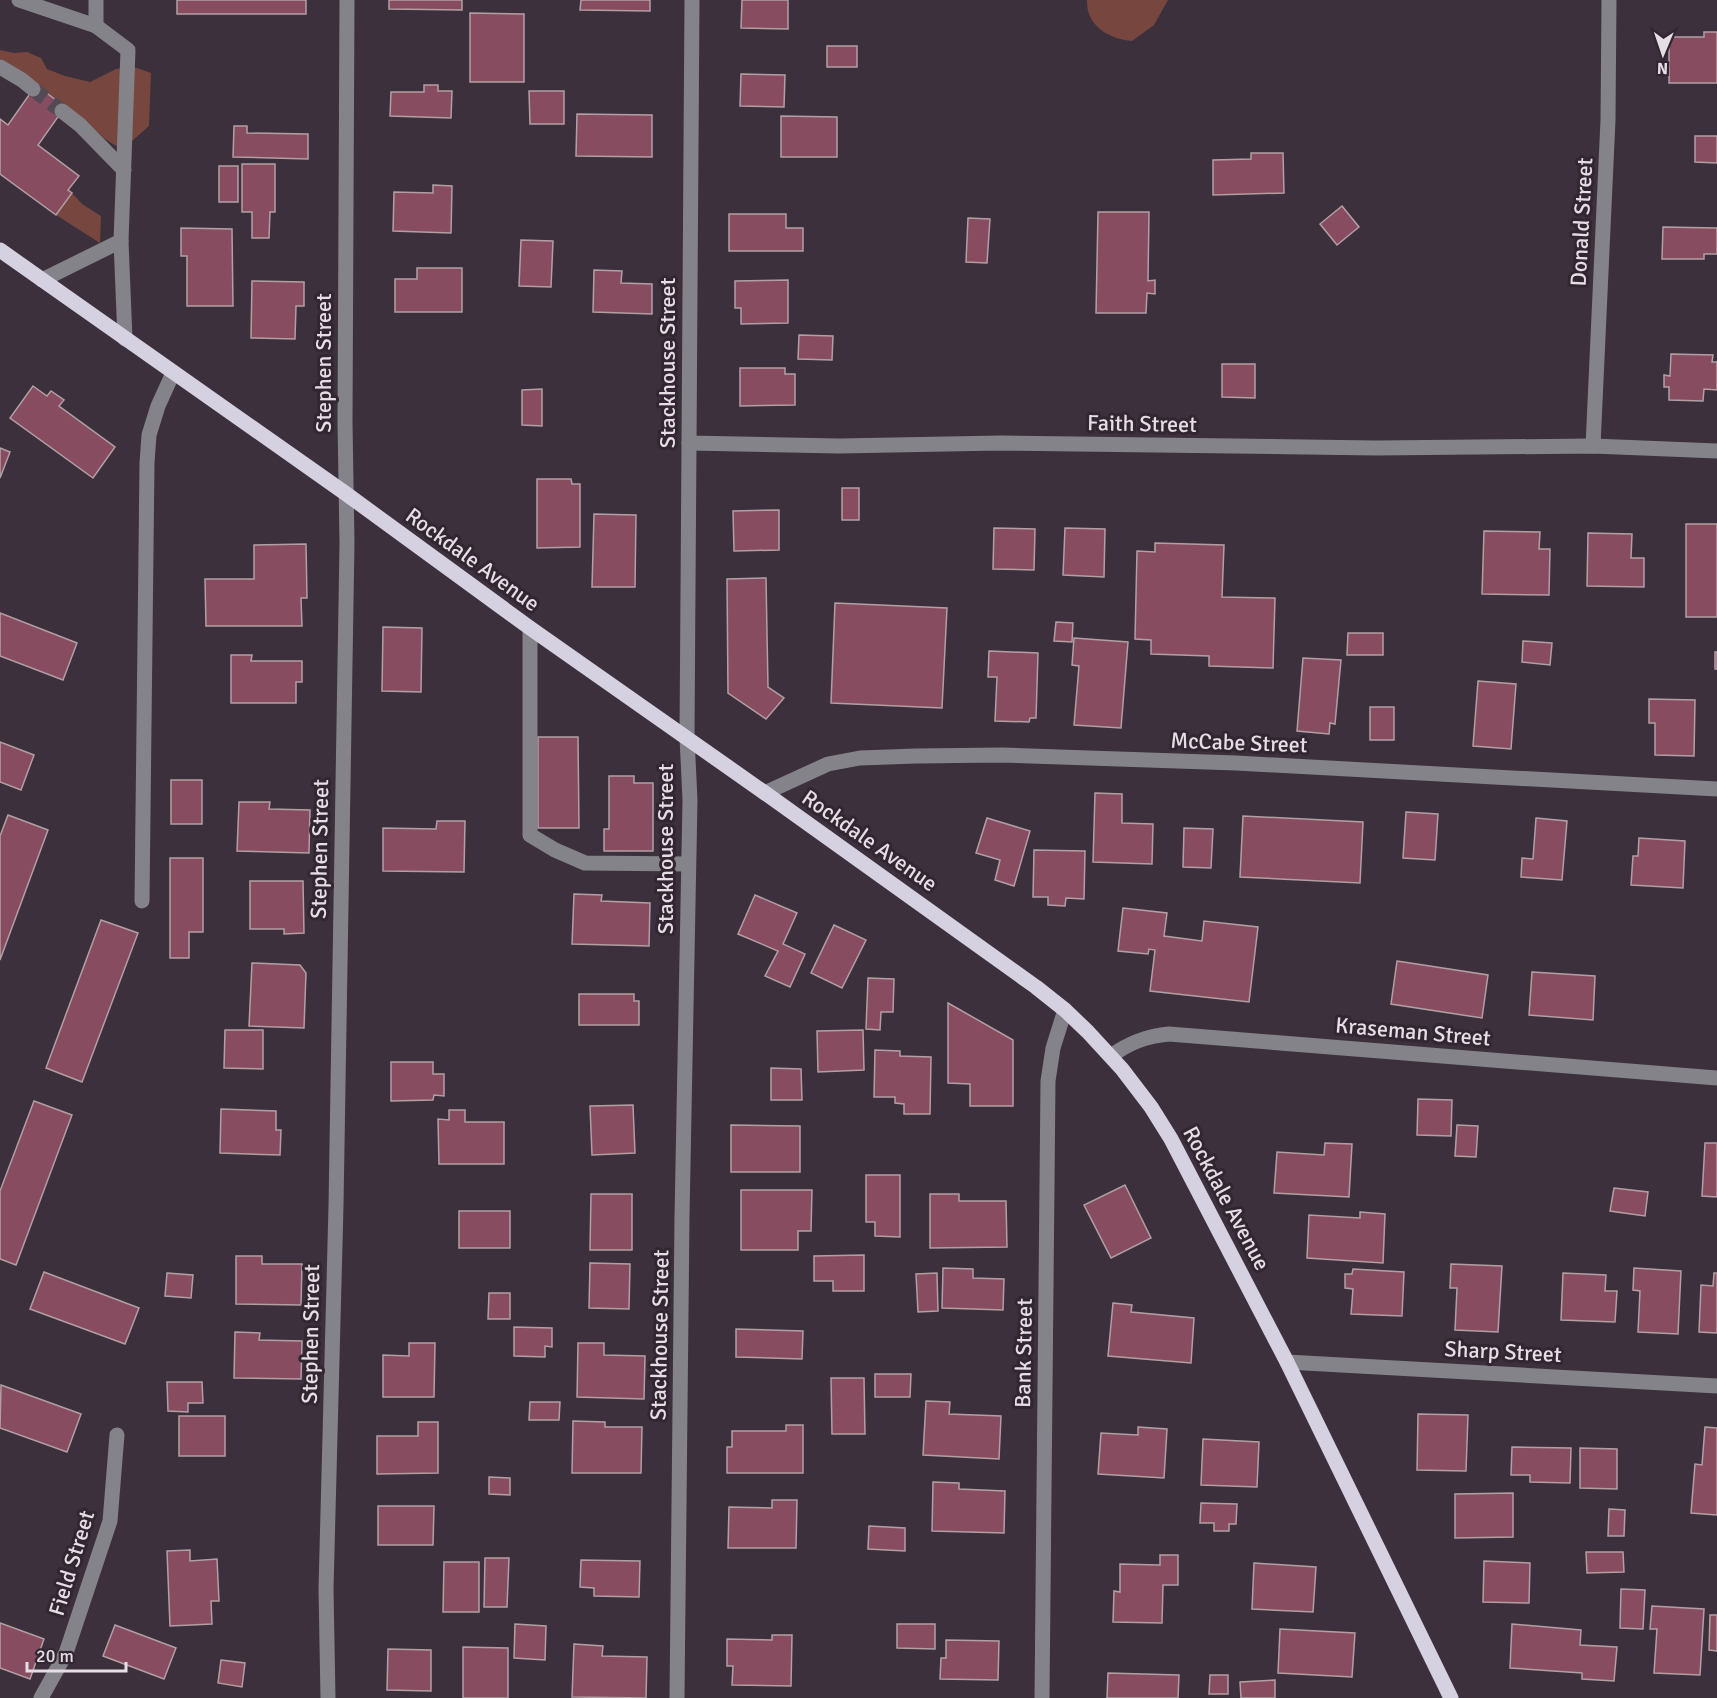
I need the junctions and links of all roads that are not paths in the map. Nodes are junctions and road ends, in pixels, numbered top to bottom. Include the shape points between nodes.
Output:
1 (19, 0) edge
2 (96, 0) edge
3 (347, 0) edge
4 (692, 0) edge
5 (1609, 0) edge
6 (96, 26) junction
7 (0, 67) edge
8 (33, 89) tunnel mouth
9 (62, 111) tunnel mouth
10 (124, 170) junction
11 (122, 241) junction
12 (0, 250) edge
13 (42, 280) junction
14 (125, 339) junction
15 (173, 373) junction
16 (689, 443) junction
17 (1593, 446) junction
18 (1717, 451) edge
19 (345, 493) junction
20 (530, 628) junction
21 (687, 738) junction
22 (1717, 789) edge
23 (765, 793) junction
24 (688, 864) junction
25 (142, 901) dead end
26 (1065, 1010) junction
27 (1111, 1056) junction
28 (1717, 1078) edge
29 (1287, 1362) junction
30 (1717, 1386) edge
31 (117, 1435) dead end
32 (41, 1698) edge
33 (328, 1698) edge
34 (678, 1698) edge
35 (1042, 1698) edge
36 (1451, 1698) edge

1 - 6 street
2 - 6 street
3 - 19 street, Stephen Street
4 - 16 street, Stackhouse Street
5 - 17 street, Donald Street via 1608,120
6 - 10 street via 128,50
7 - 8 street
9 - 10 street
10 - 11 street
11 - 13 street
11 - 14 street
12 - 13 main road, Rockdale Avenue
13 - 14 main road, Rockdale Avenue
14 - 15 main road, Rockdale Avenue
15 - 19 main road, Rockdale Avenue
15 - 25 street via 149,435 147,463
16 - 17 street, Faith Street
16 - 21 street, Stackhouse Street
17 - 18 street, Faith Street
19 - 20 main road, Rockdale Avenue
19 - 33 street, Stephen Street via 347,555 326,1589
20 - 21 main road, Rockdale Avenue
20 - 24 street via 530,835 585,863
21 - 23 main road, Rockdale Avenue
21 - 24 street, Stackhouse Street
22 - 23 street, McCabe Street via 1236,763 1002,755 860,758 828,764
23 - 26 main road, Rockdale Avenue
24 - 34 street, Stackhouse Street
26 - 27 main road, Rockdale Avenue
26 - 35 street, Bank Street via 1048,1081
27 - 28 street, Kraseman Street via 1139,1040 1169,1034
27 - 29 main road, Rockdale Avenue via 1171,1139
29 - 30 street, Sharp Street
29 - 36 main road, Rockdale Avenue
31 - 32 street, Field Street via 110,1521 66,1653

